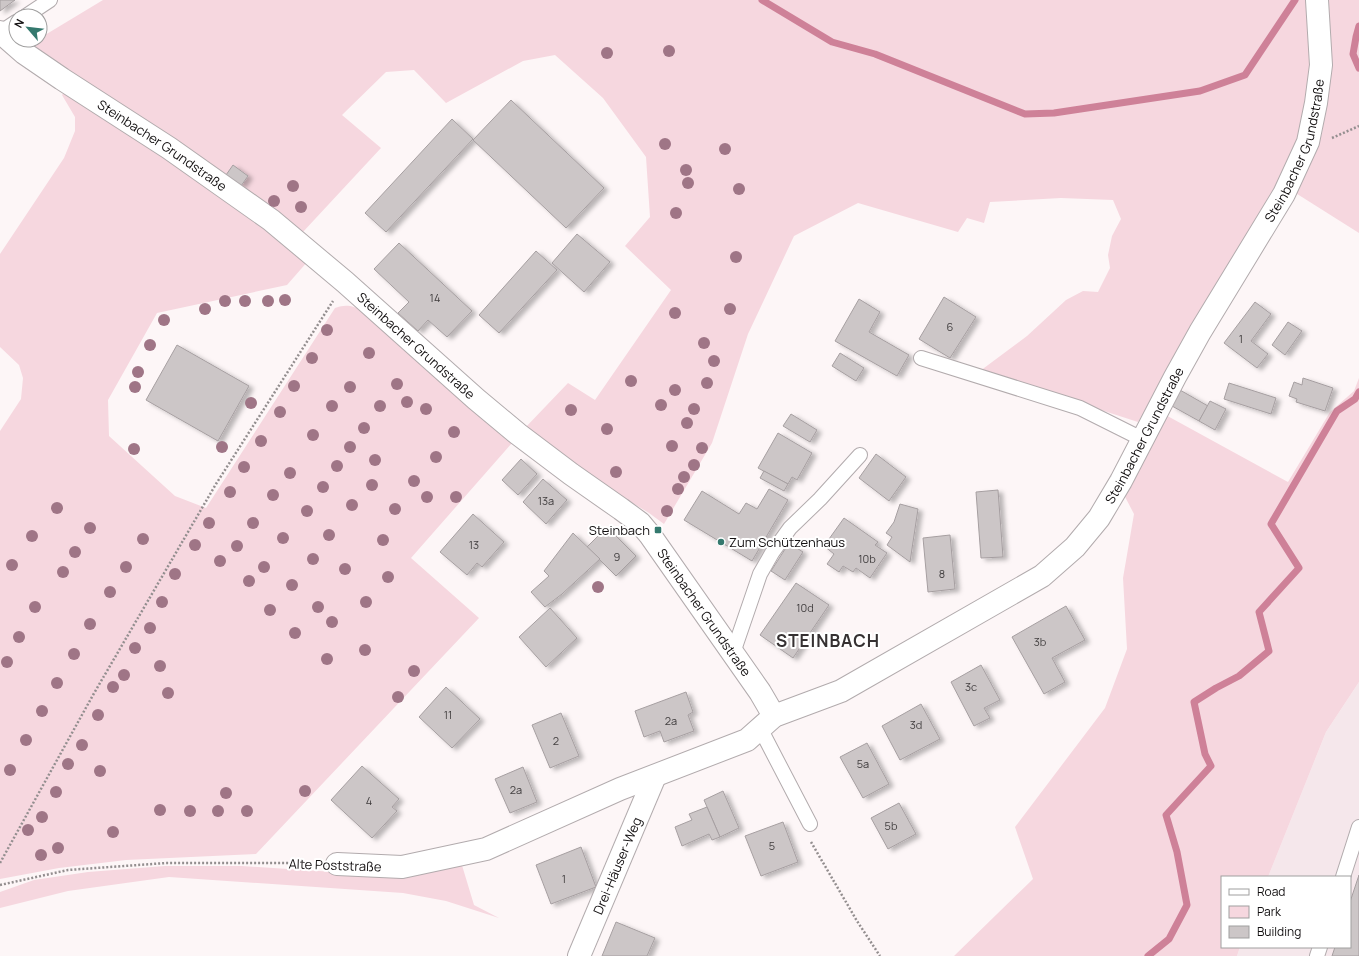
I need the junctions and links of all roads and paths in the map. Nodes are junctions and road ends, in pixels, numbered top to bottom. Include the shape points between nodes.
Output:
1 (50, 0) edge
2 (1318, 4) edge
3 (38, 8) edge
4 (6, 29) edge
5 (345, 282) junction
6 (921, 358) dead end
7 (1142, 439) junction
8 (860, 455) dead end
9 (733, 653) junction
10 (767, 722) junction
11 (655, 776) junction
12 (810, 824) joint
13 (1359, 827) edge
14 (0, 863) edge
15 (337, 864) joint
16 (1343, 876) edge
17 (0, 886) edge
18 (579, 956) edge
19 (880, 956) edge

1 - 3 lane
2 - 7 street, Steinbacher Grundstraße via 1321,65 1308,142 1284,194 1200,332
4 - 5 street, Steinbacher Grundstraße via 24,53 223,185 271,220
5 - 9 street, Steinbacher Grundstraße via 518,434 640,523
5 - 14 path via 216,484 93,695
6 - 7 lane via 1080,408
7 - 10 street, Steinbacher Grundstraße via 1099,518 1075,547 1042,576 841,692
8 - 9 lane via 790,528 772,553 760,574
9 - 10 street, Steinbacher Grundstraße via 760,692
10 - 11 street, Steinbacher Grundstraße via 746,740
10 - 12 lane
11 - 15 street, Alte Poststraße via 486,849 402,867
11 - 18 street, Drei-Häuser-Weg
12 - 19 path via 804,831
13 - 16 lane
15 - 17 path, Alte Poststraße via 166,863 68,870

